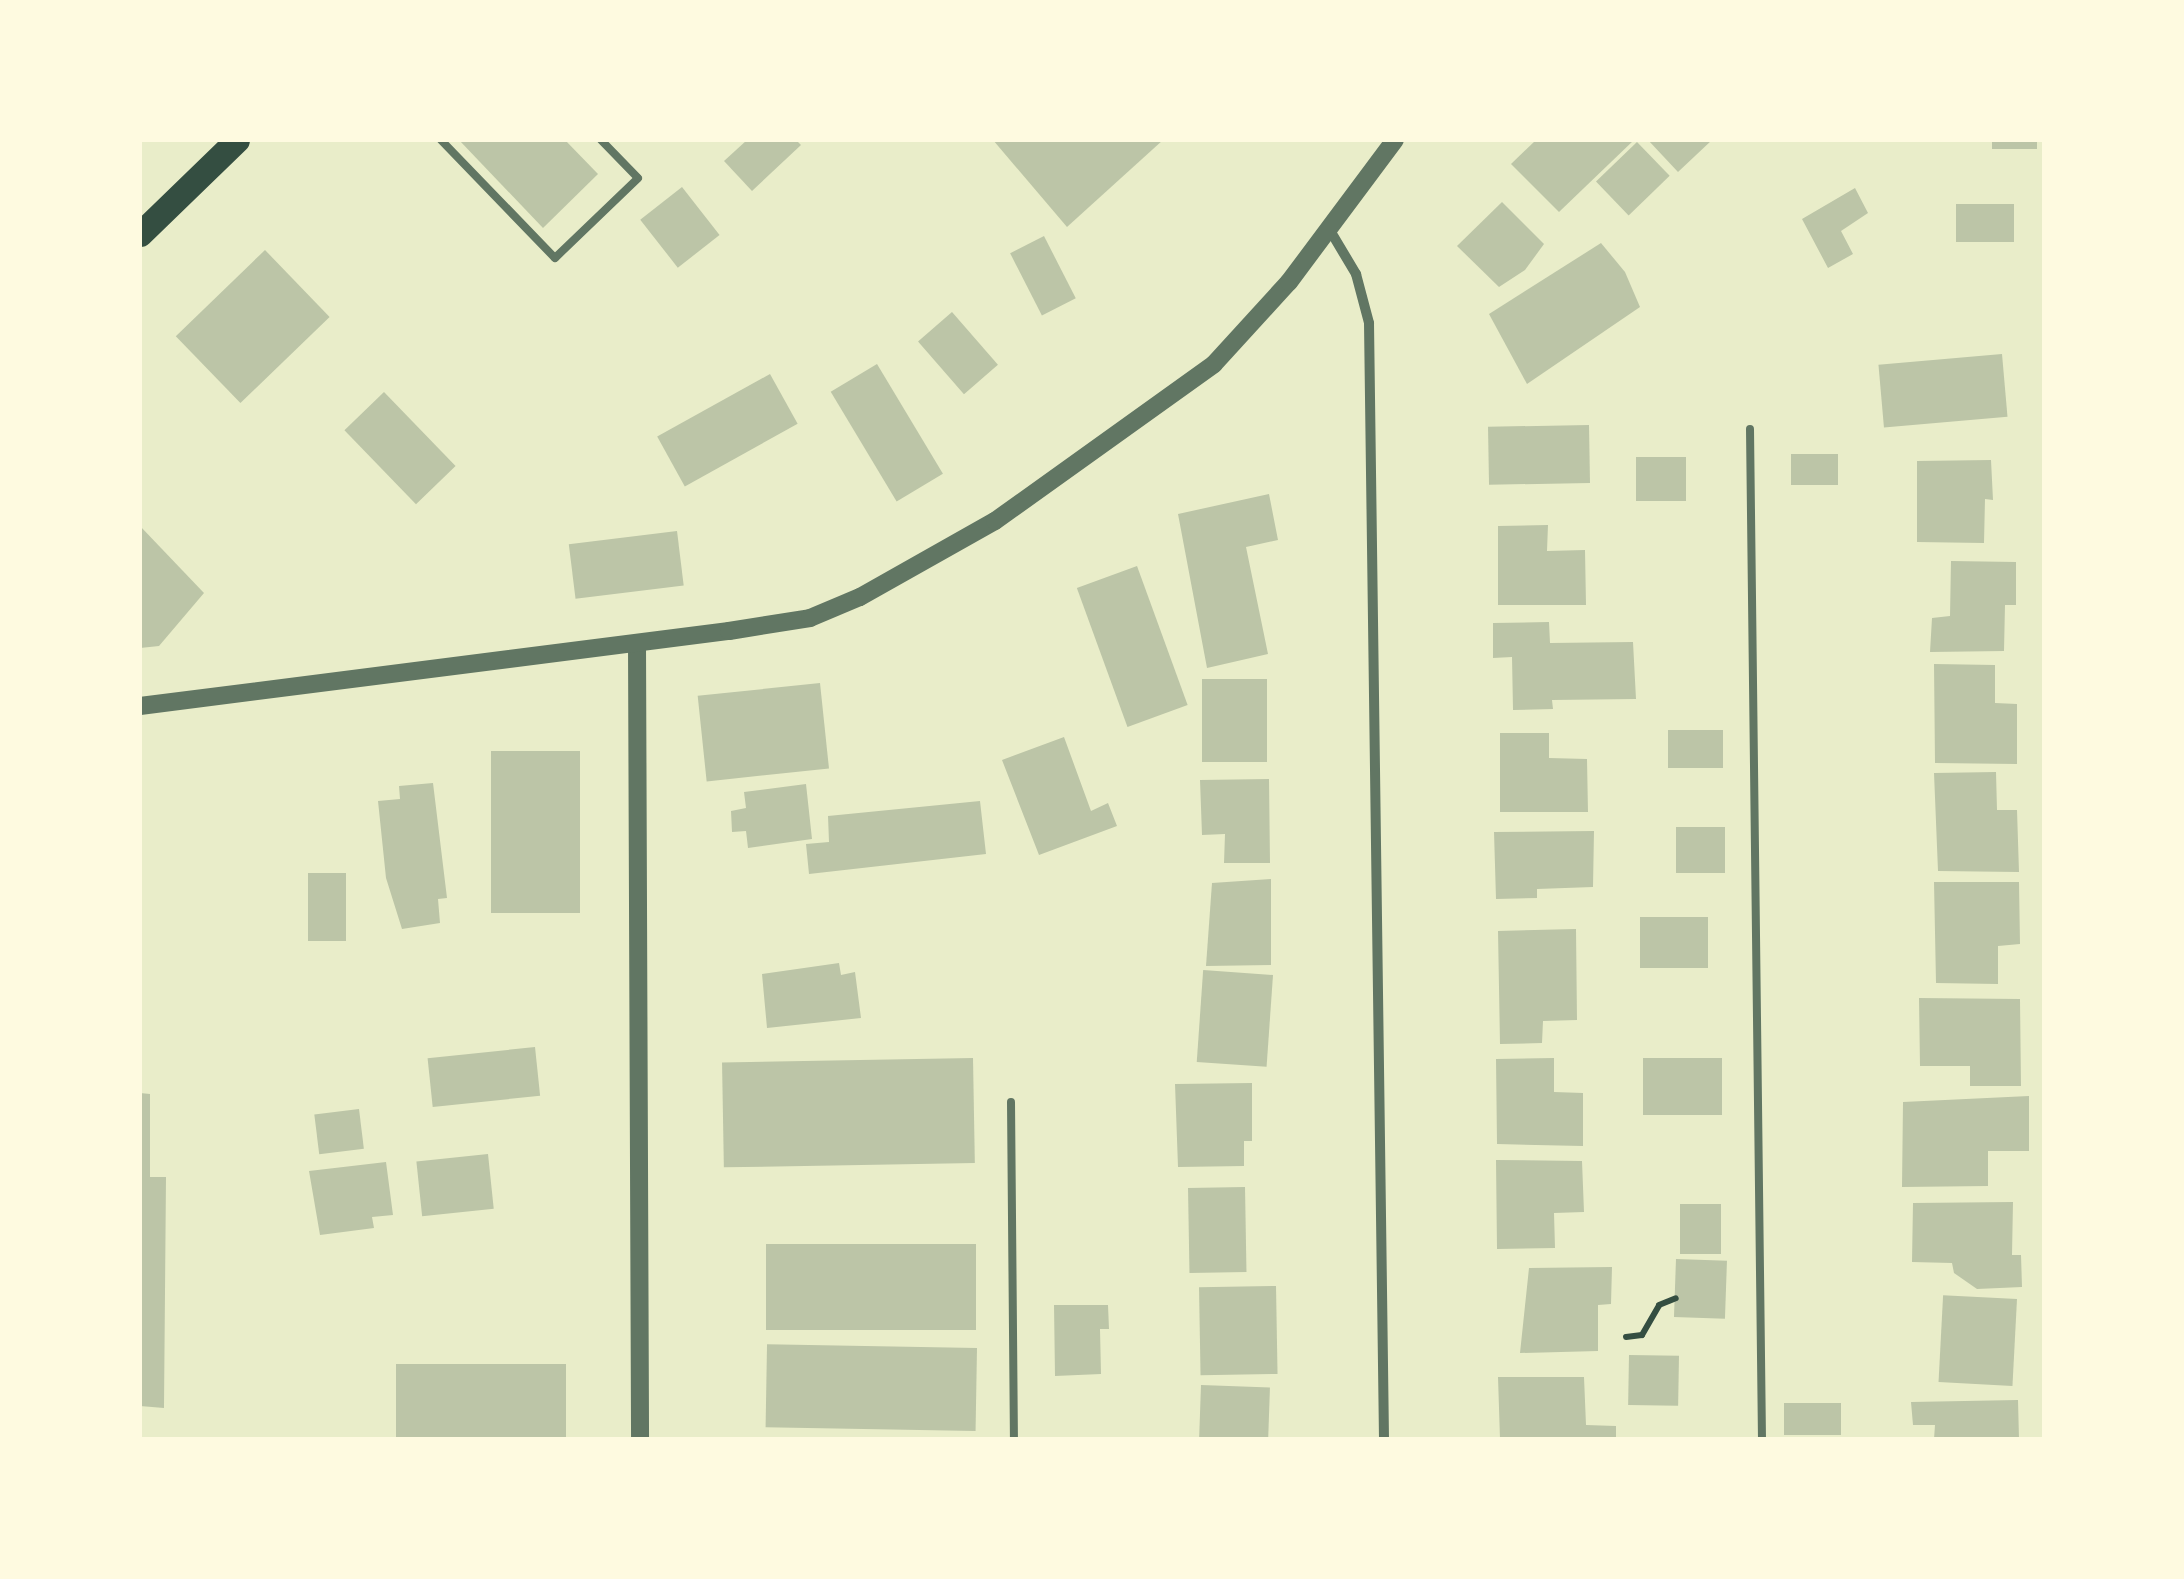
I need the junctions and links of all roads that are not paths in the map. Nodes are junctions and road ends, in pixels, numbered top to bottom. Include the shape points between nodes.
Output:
1 (237, 140) edge
2 (441, 140) edge
3 (602, 140) edge
4 (1396, 140) edge
5 (1328, 227) junction
6 (140, 234) edge
7 (1750, 428) dead end
8 (637, 644) junction
9 (140, 706) edge
10 (1010, 1102) dead end
11 (640, 1439) edge
12 (1014, 1439) edge
13 (1384, 1439) edge
14 (1762, 1439) edge

1 - 6 main road
2 - 3 lane via 555,258 638,178
4 - 5 street
5 - 8 street via 1214,364 995,520 823,613
5 - 13 street via 1356,274 1369,323
7 - 14 lane
8 - 9 street
8 - 11 street
10 - 12 lane

